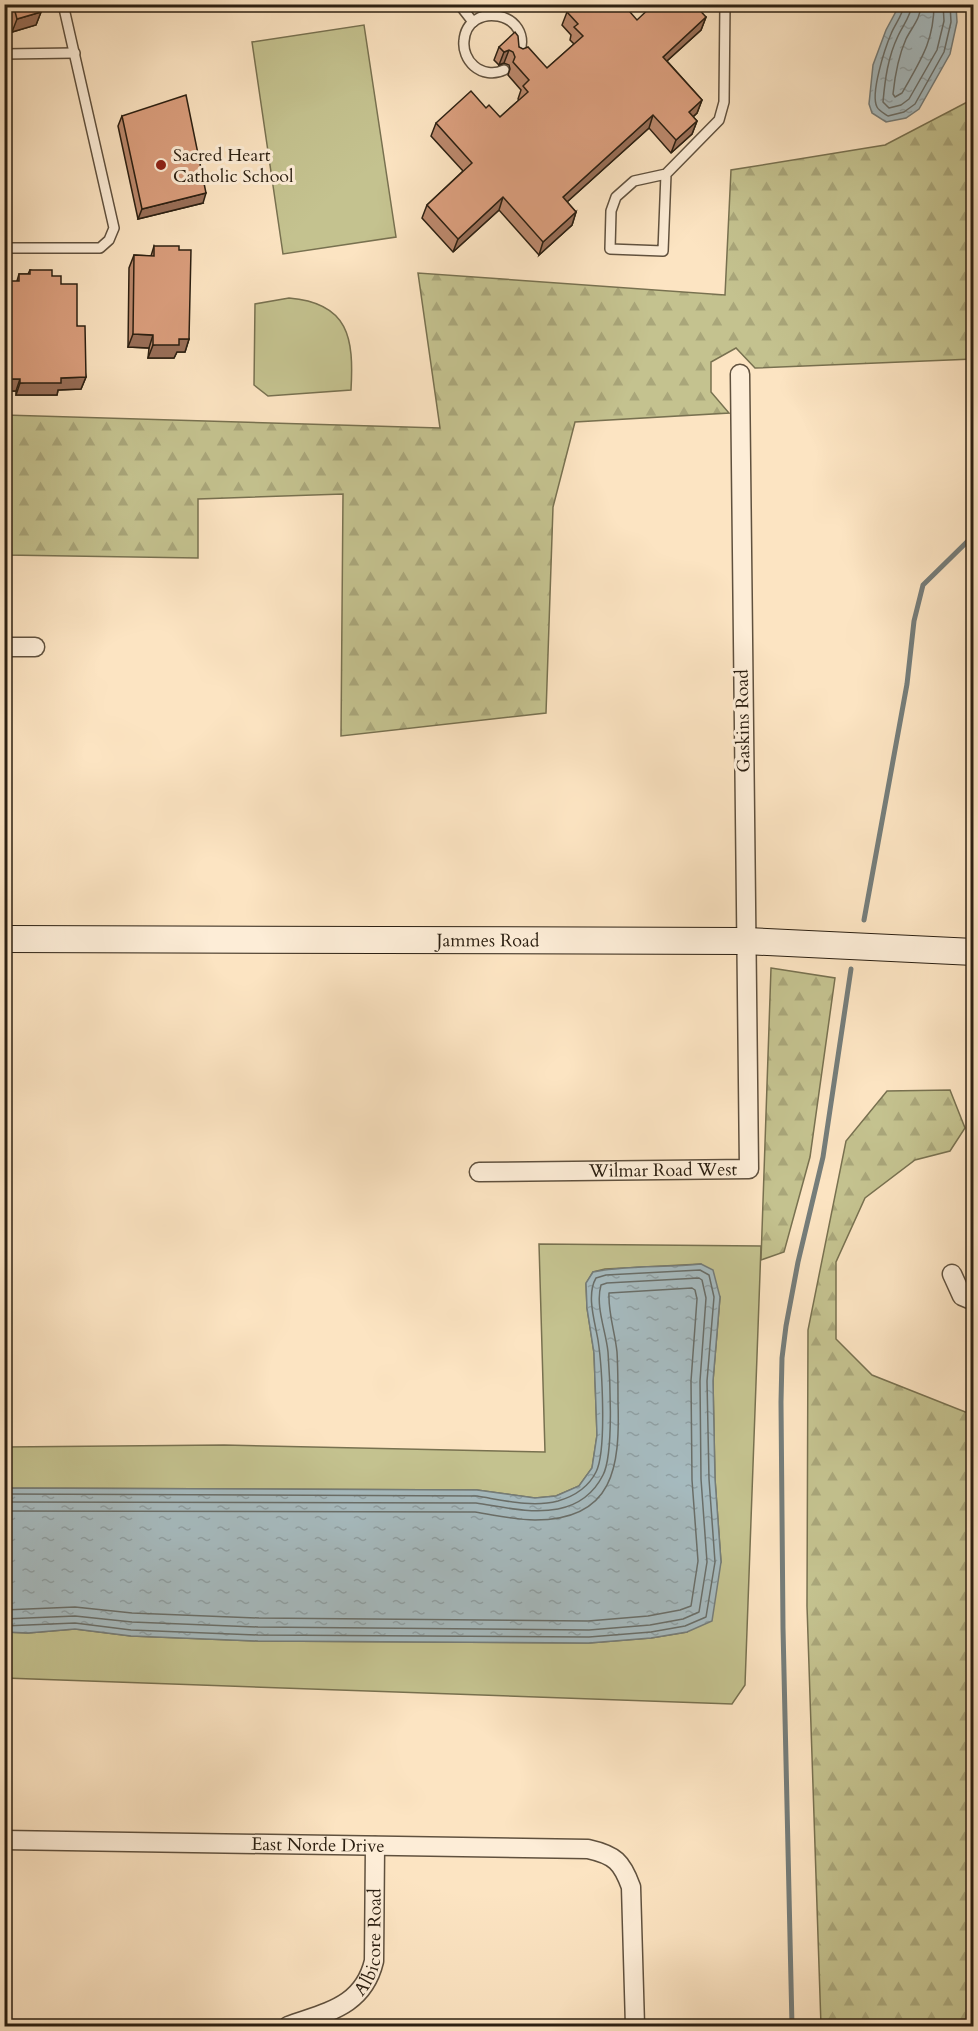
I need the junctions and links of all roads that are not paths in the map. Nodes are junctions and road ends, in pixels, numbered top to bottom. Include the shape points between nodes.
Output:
1 (63, 4) edge
2 (459, 4) edge
3 (725, 4) edge
4 (473, 22) junction
5 (75, 53) junction
6 (4, 54) edge
7 (519, 55) edge
8 (504, 70) edge
9 (666, 174) junction
10 (4, 248) edge
11 (740, 374) dead end
12 (4, 647) edge
13 (35, 647) dead end
14 (4, 939) edge
15 (746, 941) junction
16 (974, 952) edge
17 (748, 1069) joint
18 (479, 1172) dead end
19 (952, 1274) dead end
20 (974, 1301) edge
21 (4, 1840) edge
22 (375, 1846) junction
23 (288, 2026) edge
24 (635, 2026) edge

1 - 5 lane
2 - 4 lane
3 - 9 lane via 722,112 711,129
4 - 7 lane via 497,14 512,22 521,36
4 - 8 lane via 464,38 472,65 490,73
5 - 6 lane
5 - 10 lane via 114,228 100,248
9 - 9 lane via 634,181 616,197 611,211 610,249 663,251
11 - 15 street, Gaskins Road
12 - 13 street
14 - 15 street, Jammes Road
15 - 16 street, Jammes Road
15 - 17 street, Gaskins Road
17 - 18 street, Wilmar Road West via 749,1168
19 - 20 street via 962,1296
21 - 22 street, East Norde Drive
22 - 23 street, Albicore Road via 374,1962 370,1976 356,1997
22 - 24 street, East Norde Drive via 588,1849 615,1858 631,1887

